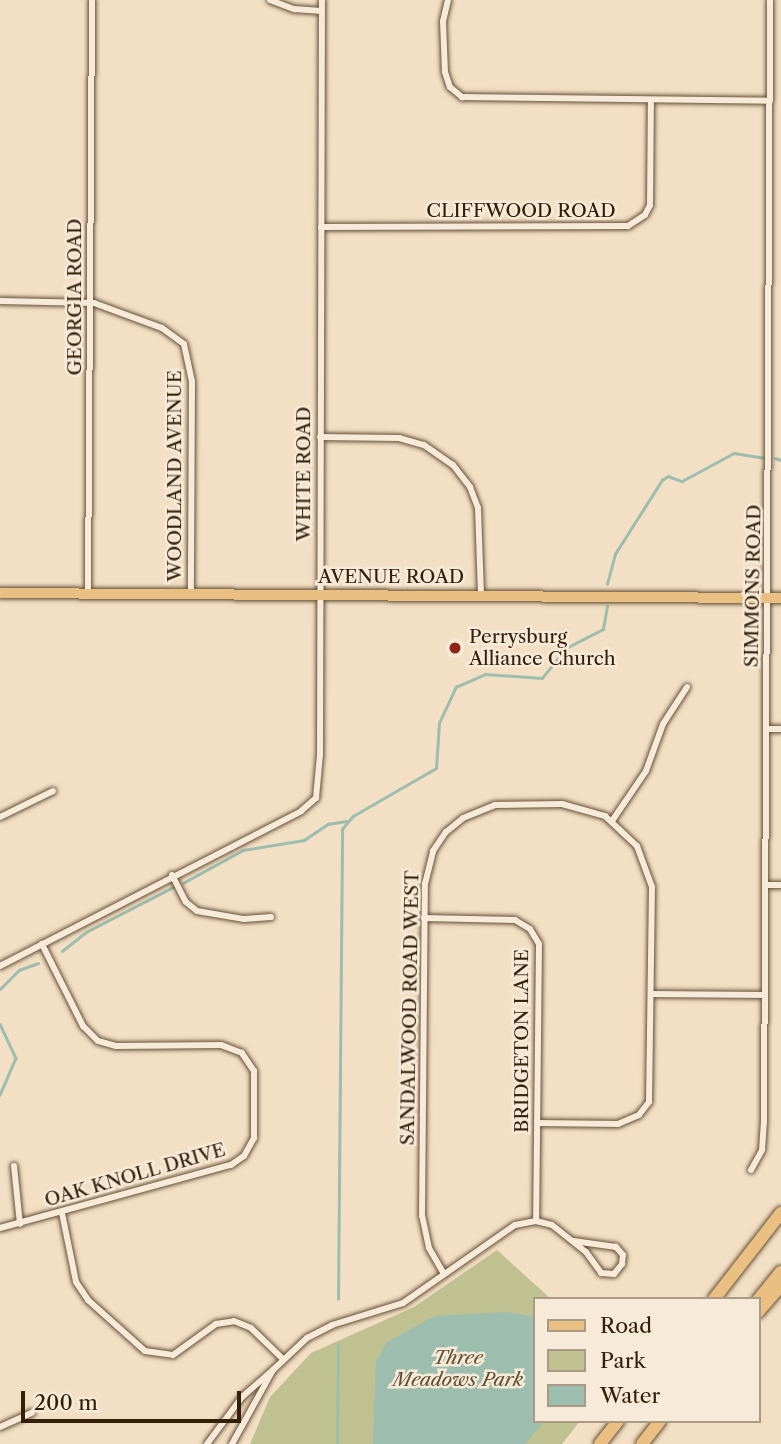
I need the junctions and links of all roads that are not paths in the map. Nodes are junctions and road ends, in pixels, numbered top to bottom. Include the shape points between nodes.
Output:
1 (92, 0) edge
2 (270, 0) edge
3 (322, 0) edge
4 (448, 0) edge
5 (770, 0) edge
6 (322, 10) junction
7 (652, 100) junction
8 (770, 101) junction
9 (321, 227) junction
10 (0, 301) edge
11 (90, 302) junction
12 (320, 437) junction
13 (0, 593) edge
14 (88, 593) junction
15 (191, 594) junction
16 (320, 594) junction
17 (481, 595) junction
18 (769, 598) junction
19 (781, 598) edge
20 (687, 687) dead end
21 (767, 729) junction
22 (781, 729) edge
23 (52, 791) dead end
24 (0, 817) edge
25 (612, 821) junction
26 (172, 875) junction
27 (766, 885) junction
28 (781, 885) edge
29 (271, 916) dead end
30 (424, 918) junction
31 (42, 944) junction
32 (0, 966) edge
33 (652, 994) junction
34 (765, 995) junction
35 (539, 1123) junction
36 (14, 1166) dead end
37 (751, 1170) dead end
38 (781, 1205) edge
39 (62, 1213) junction
40 (781, 1213) edge
41 (536, 1221) junction
42 (20, 1224) junction
43 (770, 1226) junction
44 (0, 1228) edge
45 (573, 1241) junction
46 (781, 1272) edge
47 (444, 1274) junction
48 (781, 1286) edge
49 (715, 1297) edge
50 (760, 1298) edge
51 (760, 1309) edge
52 (283, 1359) junction
53 (273, 1370) junction
54 (32, 1413) dead end
55 (616, 1423) edge
56 (658, 1423) edge
57 (0, 1427) edge
58 (207, 1444) edge
59 (232, 1444) edge
60 (600, 1444) edge
61 (642, 1444) edge

1 - 11 street, GEORGIA ROAD
2 - 6 street via 294,9
3 - 6 street, WHITE ROAD
4 - 7 street via 443,49 447,83 462,97
5 - 8 street, SIMMONS ROAD
6 - 9 street, WHITE ROAD
7 - 8 street
7 - 9 street, CLIFFWOOD ROAD via 650,205 645,215 628,226
8 - 18 street, SIMMONS ROAD
9 - 12 street, WHITE ROAD
10 - 11 street, WOODLAND AVENUE
11 - 14 street, GEORGIA ROAD
11 - 15 street, WOODLAND AVENUE via 173,333 189,354
12 - 16 street, WHITE ROAD
12 - 17 street via 413,441 453,465 470,487 478,508
13 - 14 main road, AVENUE ROAD
14 - 15 main road, AVENUE ROAD
15 - 16 main road, AVENUE ROAD
16 - 17 main road, AVENUE ROAD
16 - 26 street, WHITE ROAD via 316,798 301,811
17 - 18 main road, AVENUE ROAD
18 - 19 main road, AVENUE ROAD
18 - 21 street, SIMMONS ROAD
20 - 25 street via 663,724 646,771
21 - 22 street
21 - 27 street, SIMMONS ROAD
23 - 24 street
25 - 30 street, SANDALWOOD ROAD WEST via 573,805 484,808 446,832 426,873
25 - 33 street via 637,846 650,876
26 - 29 street via 186,902 197,911 244,919
26 - 31 street, WHITE ROAD
27 - 28 street
27 - 34 street, SIMMONS ROAD
30 - 35 street, BRIDGETON LANE via 509,919 526,925 537,938
30 - 47 street, SANDALWOOD ROAD WEST via 422,1216 429,1248
31 - 32 street, WHITE ROAD
31 - 39 street, OAK KNOLL DRIVE via 83,1026 98,1041 116,1046 226,1046 246,1057 255,1080 254,1138 240,1160
33 - 34 street
33 - 35 street via 652,1091 643,1111 618,1124
34 - 37 street, SIMMONS ROAD via 762,1140
35 - 41 street, BRIDGETON LANE
36 - 42 street
38 - 43 highway
39 - 42 street, OAK KNOLL DRIVE
39 - 52 street via 76,1282 88,1300 145,1350 173,1355 216,1324 234,1321 251,1328
40 - 43 highway
41 - 45 street via 552,1225
41 - 47 street via 515,1225
42 - 44 street, OAK KNOLL DRIVE
43 - 49 highway
45 - 45 street via 601,1273 614,1273 622,1264 623,1255 616,1247
46 - 50 highway
47 - 52 street via 403,1303 317,1332
48 - 51 highway
52 - 53 street
53 - 58 street via 242,1397
53 - 59 street
54 - 57 street
55 - 60 highway
56 - 61 highway

